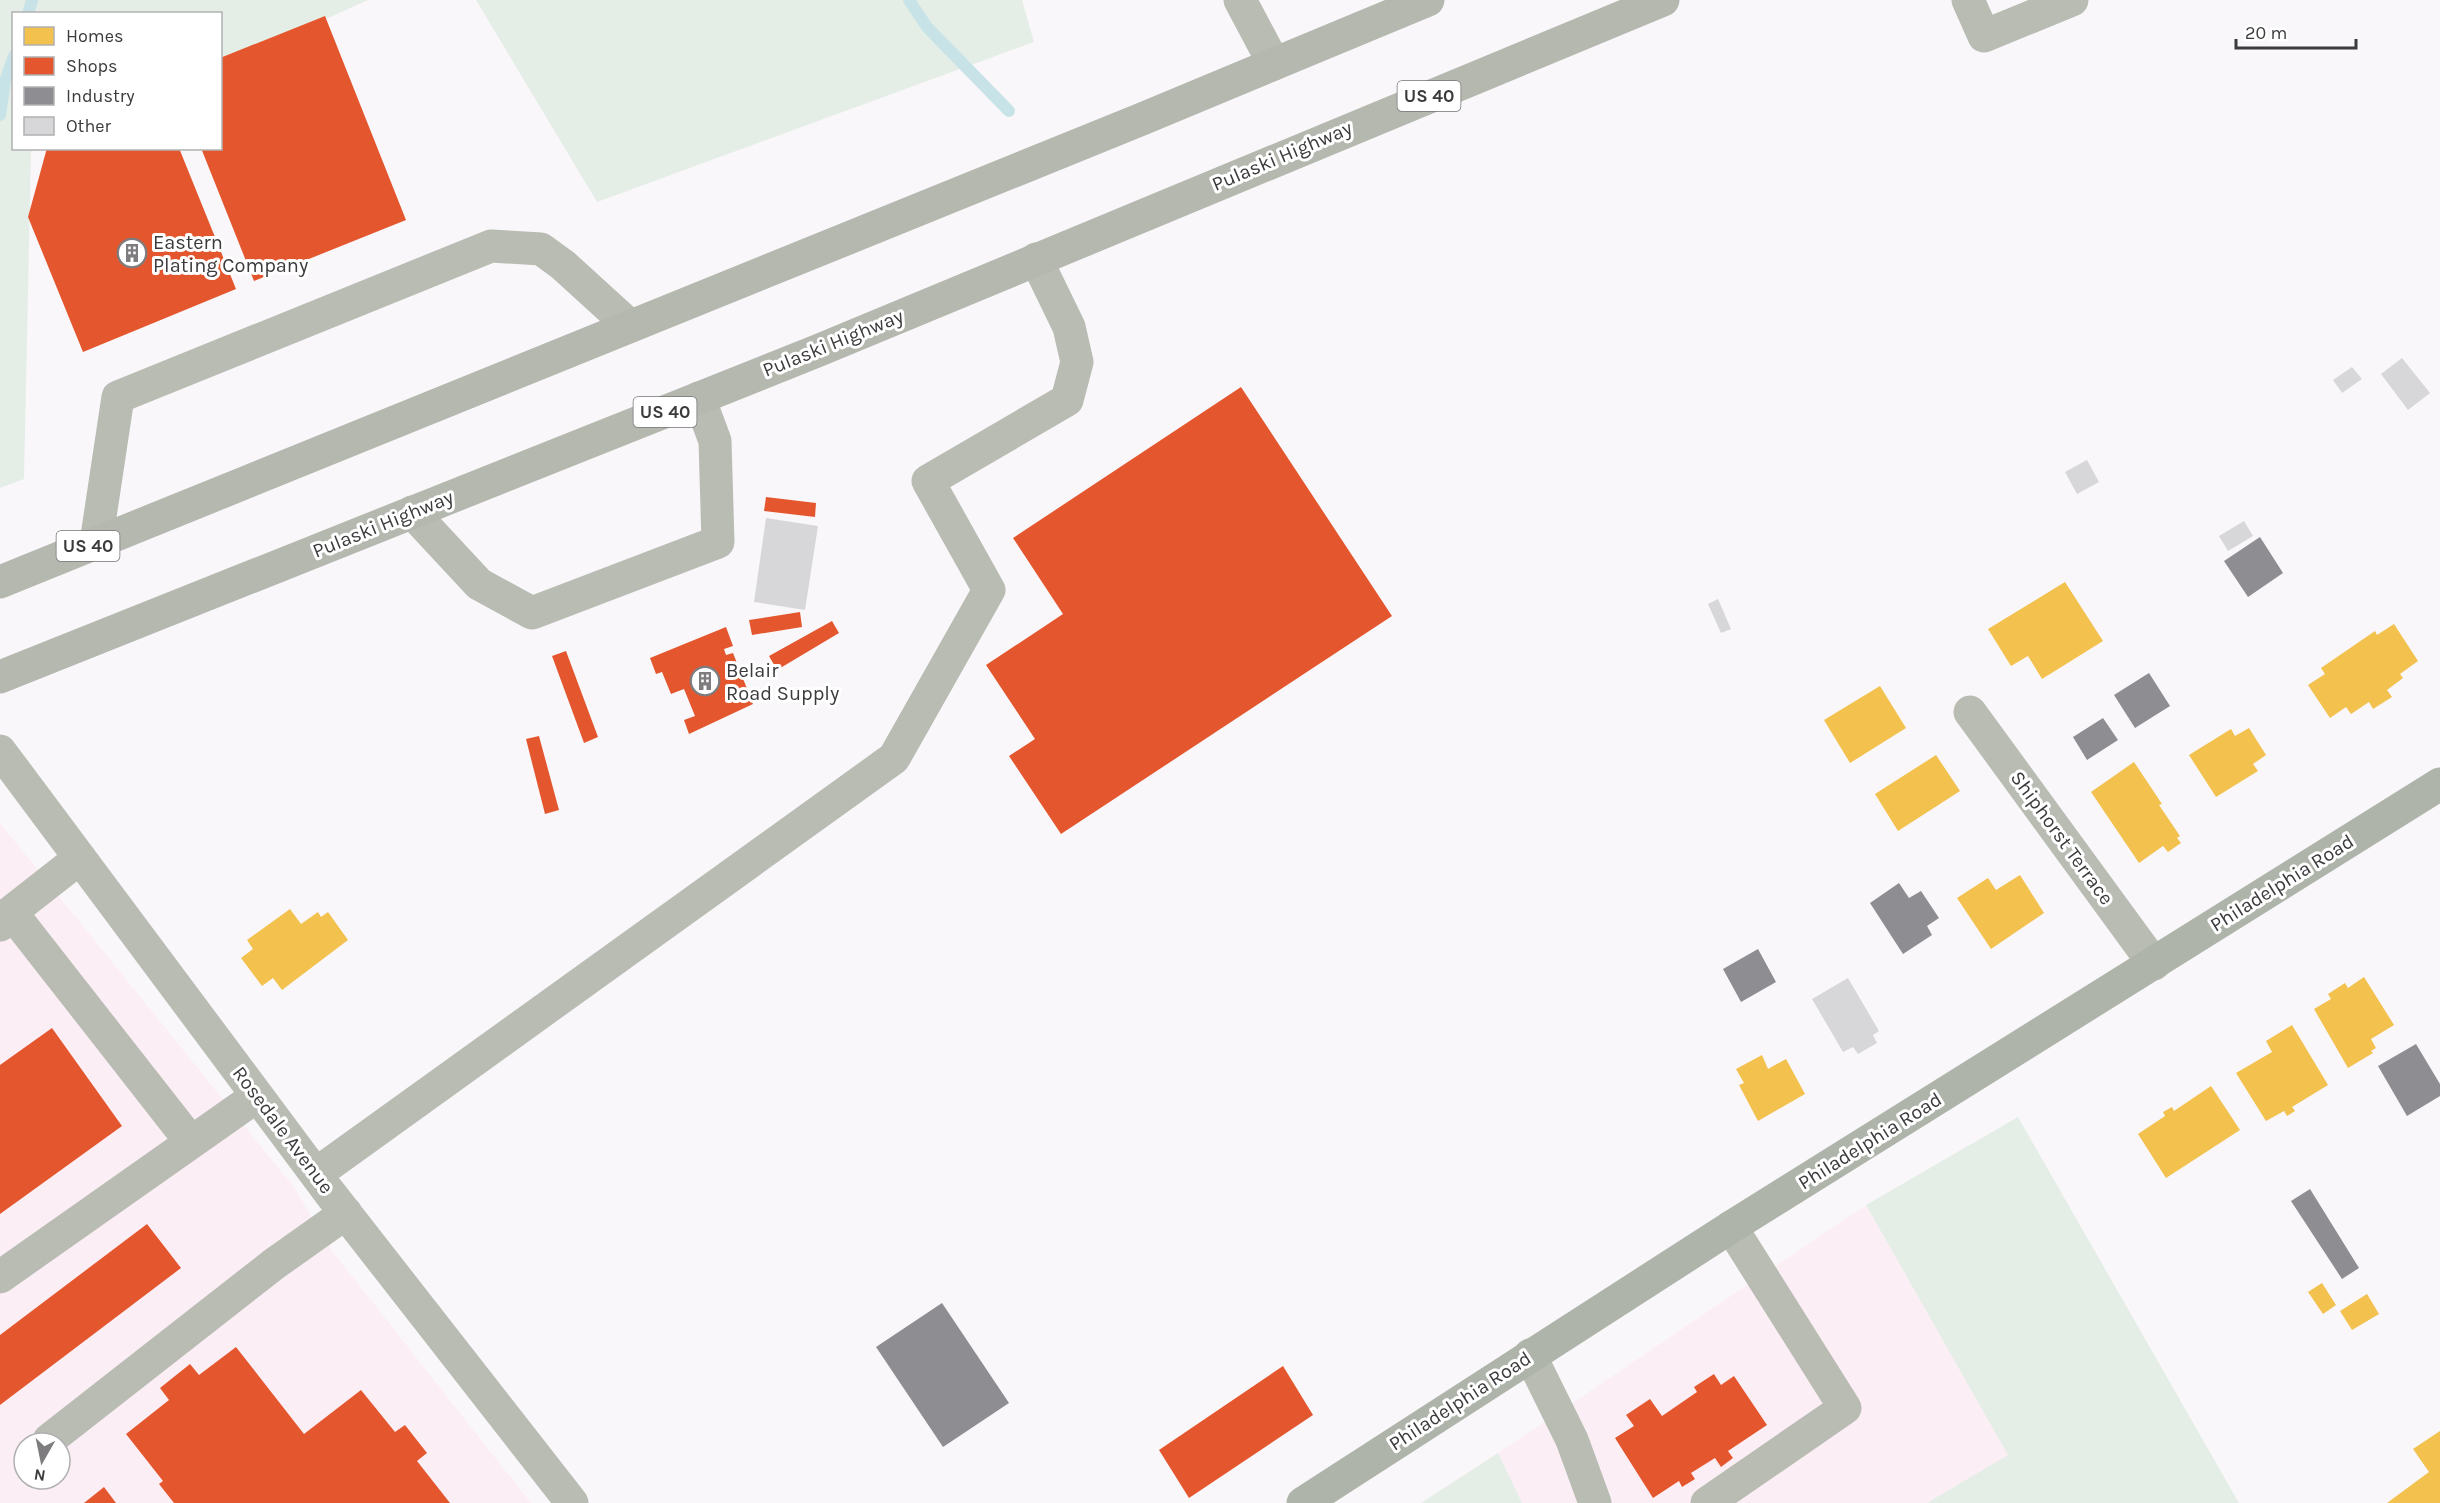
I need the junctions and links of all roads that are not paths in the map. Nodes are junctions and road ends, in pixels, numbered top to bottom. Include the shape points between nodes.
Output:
1 (1240, 0) edge
2 (1428, 0) edge
3 (1663, 0) edge
4 (1968, 0) edge
5 (2072, 0) edge
6 (1274, 64) junction
7 (1036, 259) junction
8 (630, 326) junction
9 (699, 398) junction
10 (412, 513) junction
11 (96, 543) junction
12 (0, 582) edge
13 (0, 677) edge
14 (1970, 712) dead end
15 (0, 751) edge
16 (2440, 784) edge
17 (80, 858) junction
18 (6, 919) edge
19 (2154, 964) junction
20 (257, 1096) junction
21 (191, 1142) junction
22 (316, 1174) junction
23 (346, 1213) junction
24 (1731, 1227) junction
25 (0, 1277) edge
26 (1530, 1355) junction
27 (61, 1431) edge
28 (572, 1503) edge
29 (1303, 1503) edge
30 (1595, 1503) edge
31 (1707, 1503) edge

1 - 6 street
2 - 6 highway, US 40
3 - 7 highway, Pulaski Highway / US 40
4 - 5 street via 1984,36
6 - 8 highway, US 40
7 - 9 highway, Pulaski Highway / US 40
7 - 22 street via 1069,327 1077,362 1067,400 928,481 989,590 894,758
8 - 11 highway, US 40
8 - 11 street via 541,249 491,246 118,398
9 - 10 highway, Pulaski Highway / US 40
9 - 10 street via 715,441 718,542 532,613 479,584
10 - 13 highway, Pulaski Highway / US 40
11 - 12 highway, US 40
14 - 19 street, Shiphorst Terrace
15 - 17 street, Rosedale Avenue
16 - 19 main road, Philadelphia Road
17 - 18 street
17 - 20 street, Rosedale Avenue
18 - 21 street
19 - 24 main road, Philadelphia Road
20 - 21 street
20 - 22 street, Rosedale Avenue
21 - 25 street
22 - 23 street, Rosedale Avenue
23 - 27 street via 274,1264
23 - 28 street, Rosedale Avenue
24 - 26 main road, Philadelphia Road
24 - 31 street via 1845,1408
26 - 29 main road, Philadelphia Road
26 - 30 street via 1572,1440

